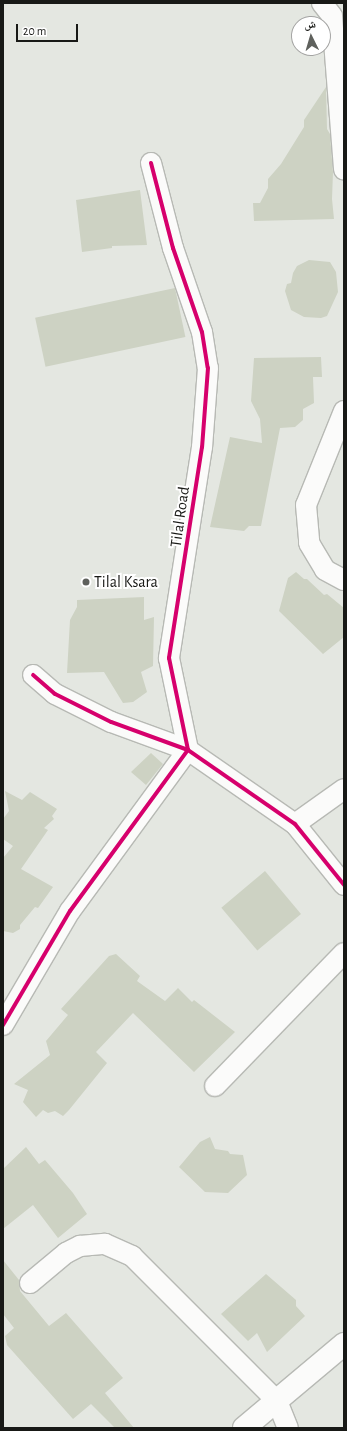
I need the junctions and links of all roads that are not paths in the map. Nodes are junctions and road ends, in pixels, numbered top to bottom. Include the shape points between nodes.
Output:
1 (333, 10) edge
2 (150, 163) dead end
3 (344, 170) edge
4 (344, 411) edge
5 (344, 580) edge
6 (34, 675) dead end
7 (188, 750) junction
8 (344, 789) edge
9 (295, 824) junction
10 (344, 885) edge
11 (344, 953) edge
12 (3, 1025) edge
13 (215, 1086) dead end
14 (30, 1283) dead end
15 (344, 1344) edge
16 (277, 1401) junction
17 (244, 1428) edge
18 (288, 1428) edge

1 - 3 street
2 - 7 street, Tilal Road via 173,248 202,332 208,368 202,447 169,658
4 - 5 street via 306,505 309,543 325,570
6 - 7 street via 56,694 111,722
7 - 9 street
7 - 12 street via 70,911
8 - 9 street
9 - 10 street
11 - 13 street
14 - 16 street via 66,1253 80,1246 105,1244 132,1256
15 - 16 street
16 - 17 street
16 - 18 street

